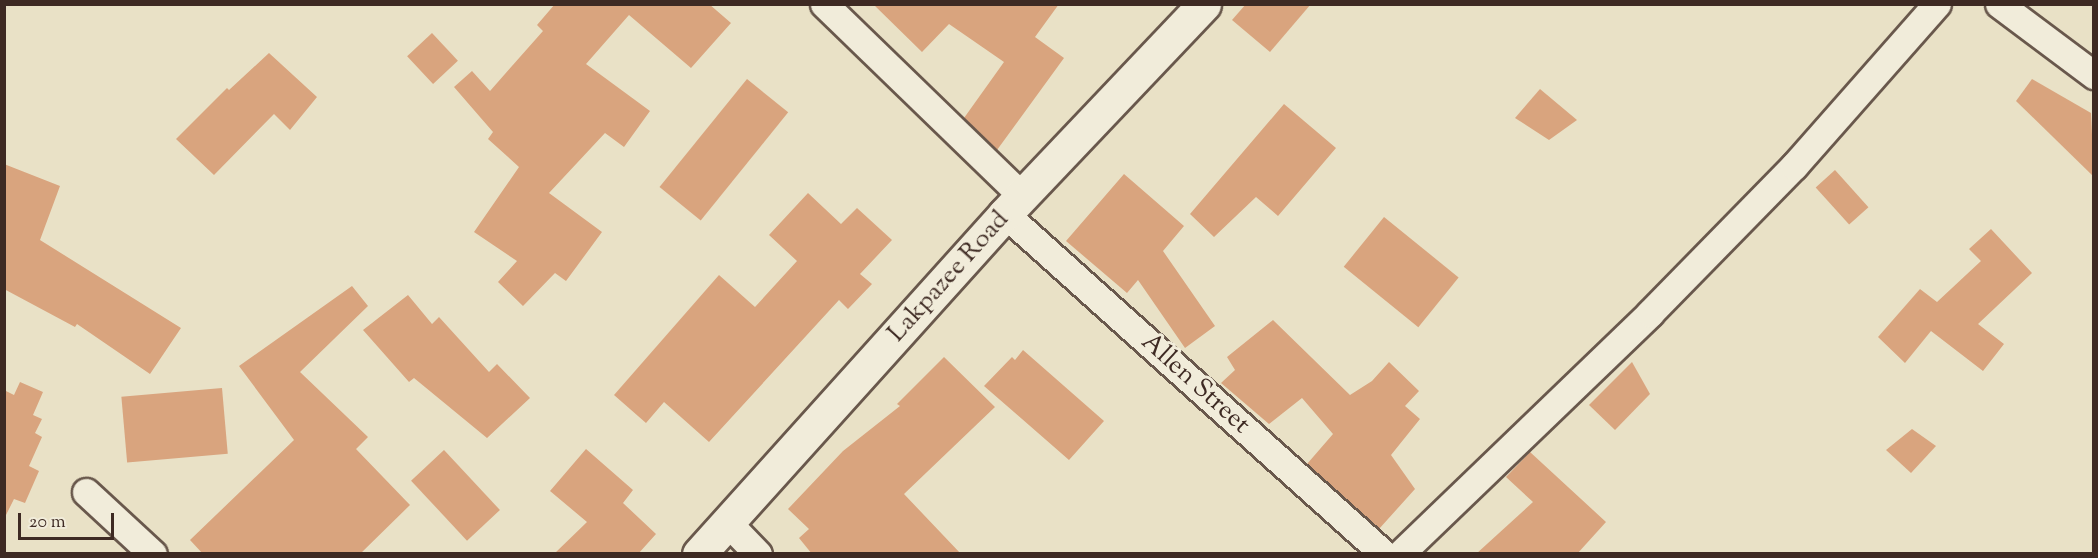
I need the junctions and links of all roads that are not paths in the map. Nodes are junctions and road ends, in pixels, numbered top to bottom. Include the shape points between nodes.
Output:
1 (824, 4) edge
2 (1204, 4) edge
3 (1937, 4) edge
4 (1999, 4) edge
5 (2094, 75) edge
6 (1014, 205) junction
7 (86, 492) dead end
8 (728, 523) junction
9 (153, 554) edge
10 (699, 554) edge
11 (758, 554) edge
12 (1384, 554) edge
13 (1400, 554) edge

1 - 6 street, Allen Street
2 - 6 street, Lakpazee Road
3 - 13 street via 1794,166 1650,313
4 - 5 street
6 - 8 street, Lakpazee Road
6 - 12 street, Allen Street
7 - 9 street
8 - 10 street, Lakpazee Road
8 - 11 street

